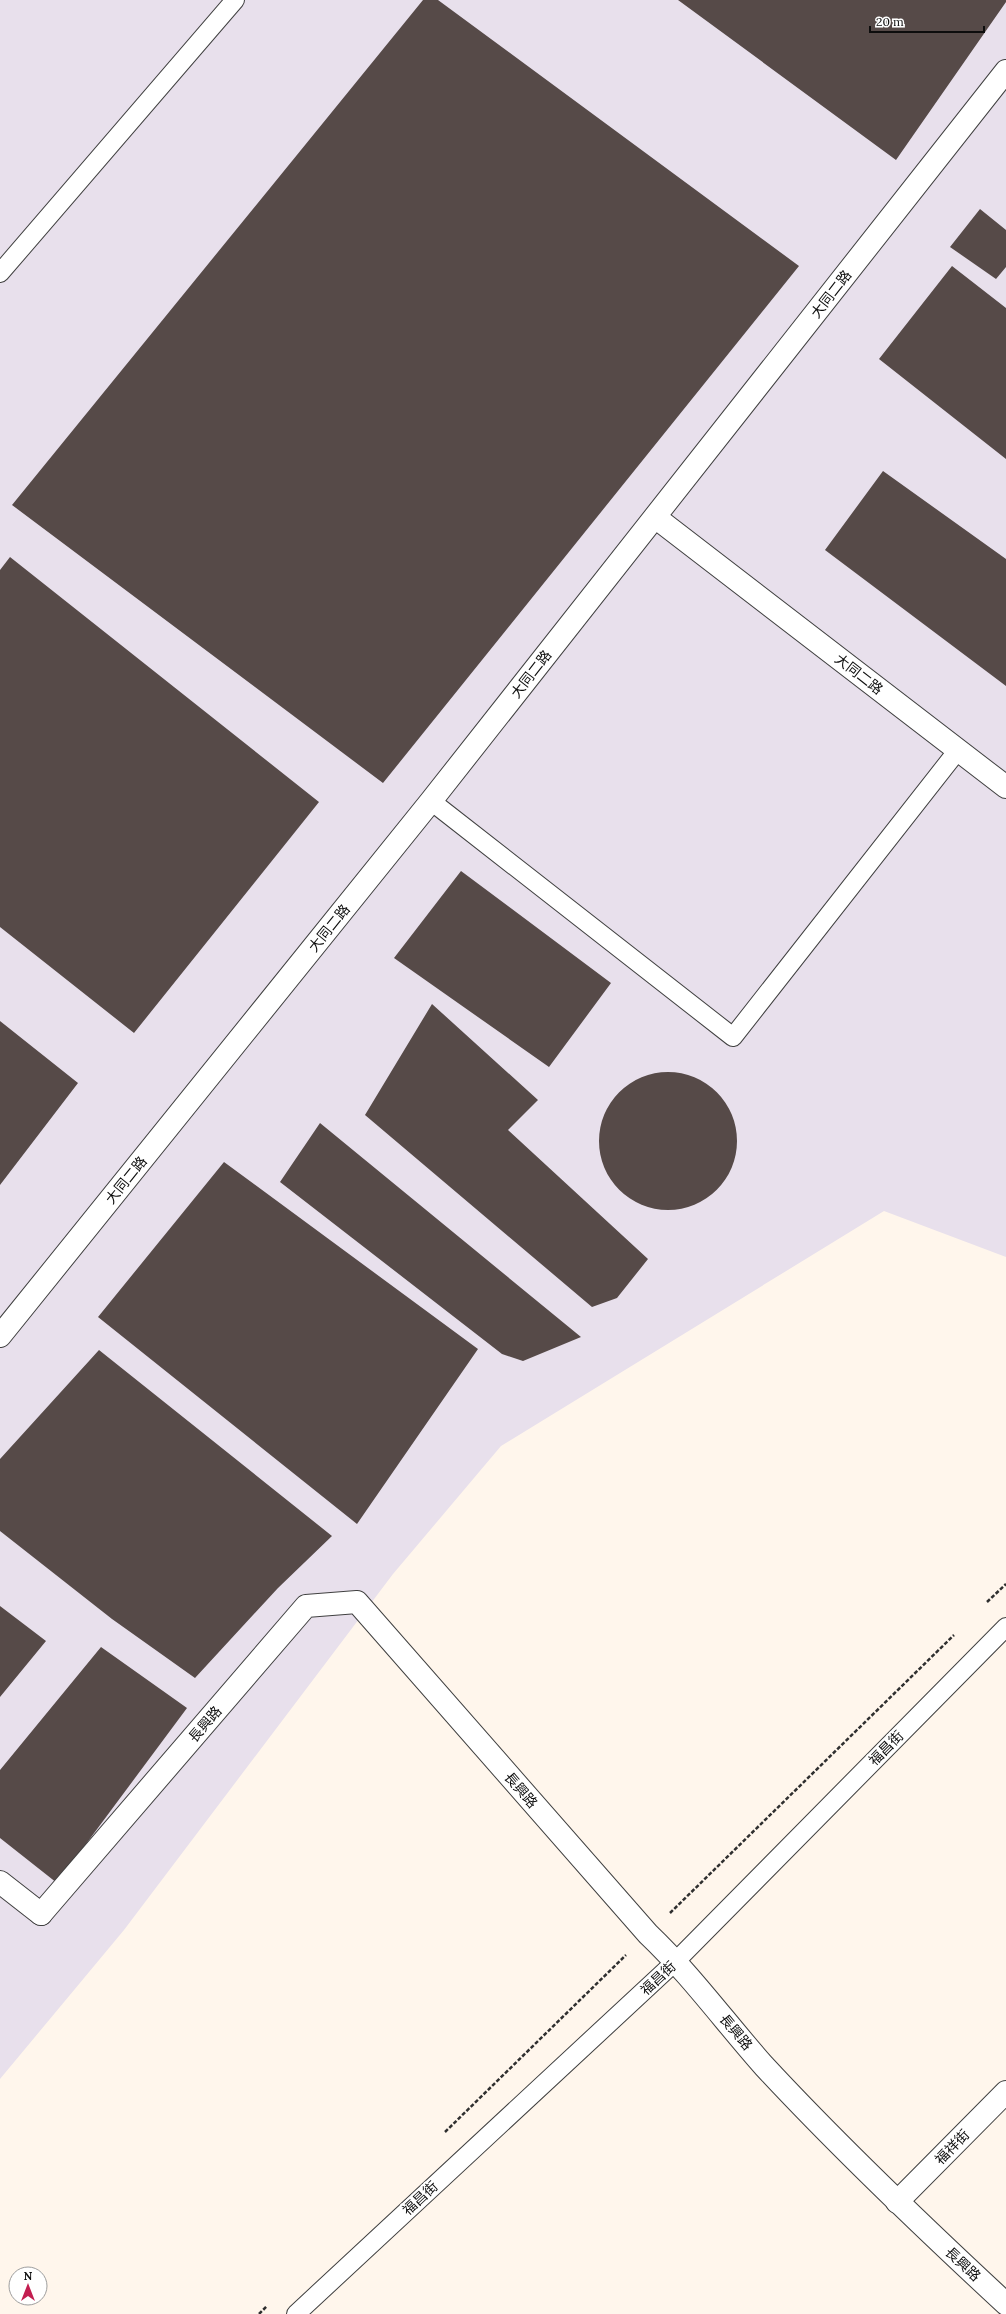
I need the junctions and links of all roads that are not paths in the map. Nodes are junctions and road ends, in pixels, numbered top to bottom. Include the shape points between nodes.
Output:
1 (235, 0) edge
2 (1006, 71) edge
3 (0, 273) edge
4 (655, 517) junction
5 (958, 750) junction
6 (1006, 787) edge
7 (431, 802) junction
8 (0, 1336) edge
9 (1006, 1627) edge
10 (0, 1882) edge
11 (676, 1961) junction
12 (1006, 2092) edge
13 (897, 2202) junction
14 (1006, 2304) edge
15 (296, 2314) edge

1 - 3 lane
2 - 4 street, 大同二路
4 - 5 street, 大同二路
4 - 7 street, 大同二路
5 - 6 street, 大同二路
5 - 7 lane via 733,1037
7 - 8 street, 大同二路
9 - 11 lane, 福昌街
10 - 11 street, 長興路 via 41,1914 306,1606 357,1602 648,1934
11 - 13 street, 長興路 via 764,2065
11 - 15 lane, 福昌街
12 - 13 street, 福祥街
13 - 14 street, 長興路

